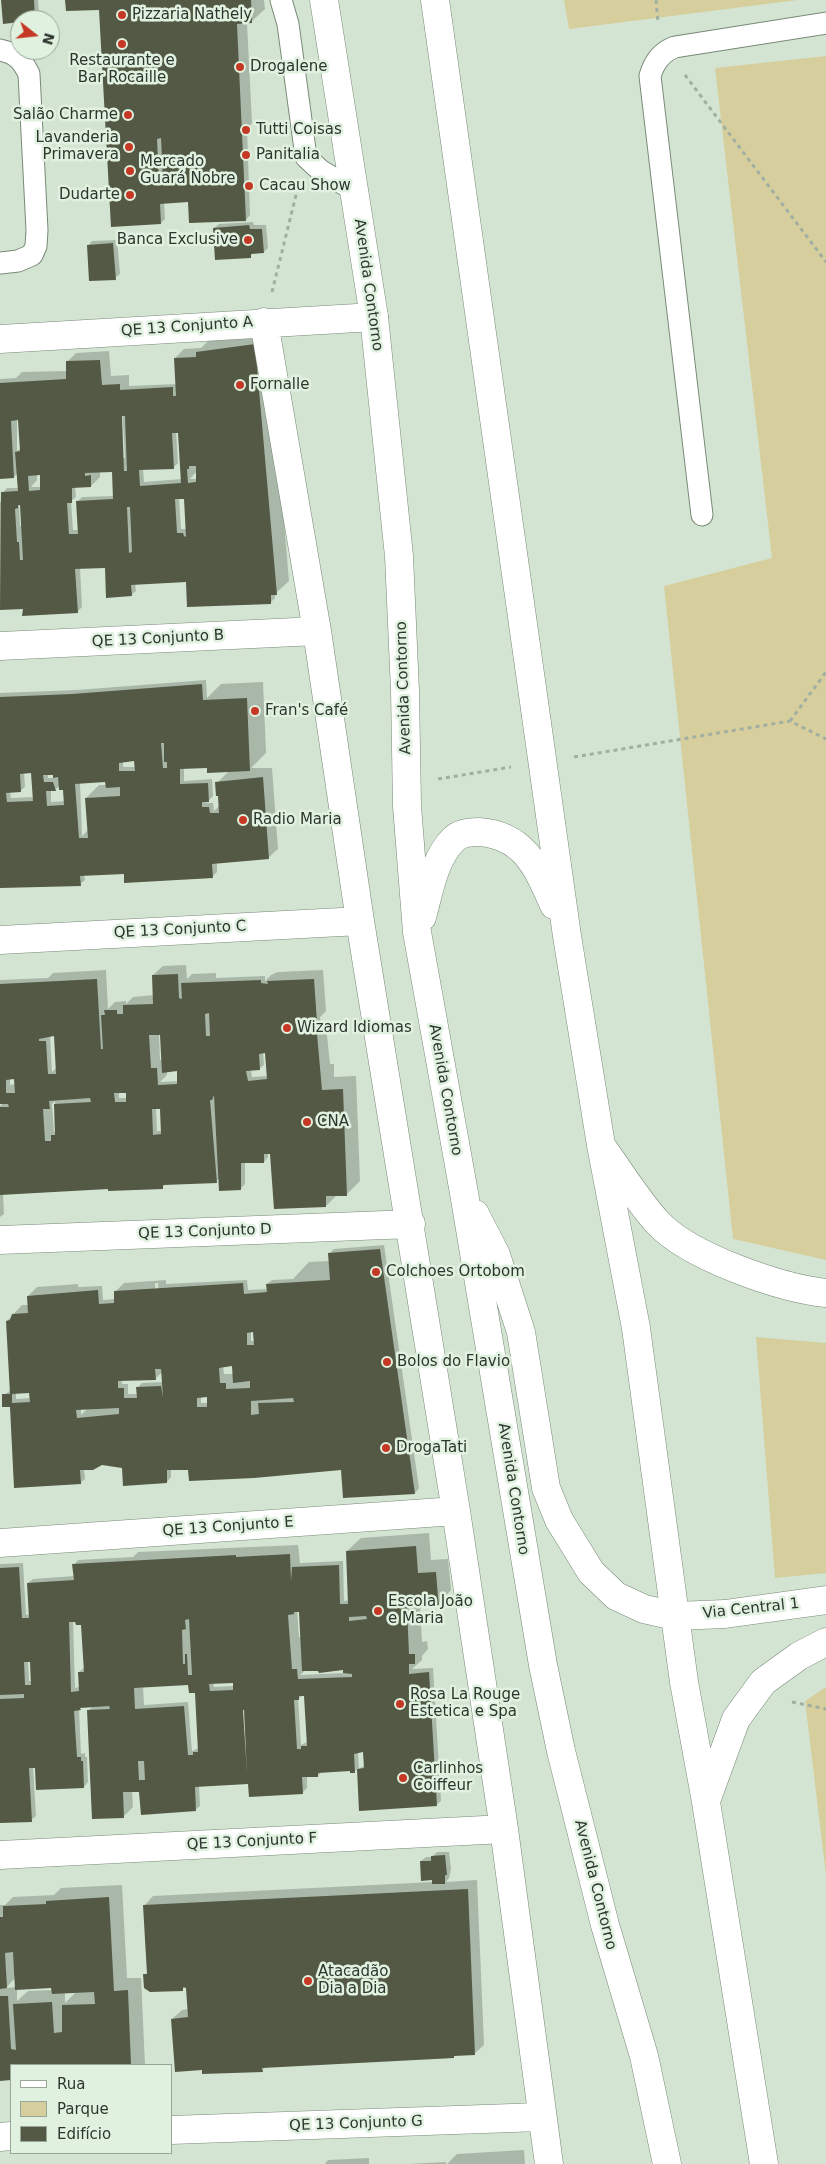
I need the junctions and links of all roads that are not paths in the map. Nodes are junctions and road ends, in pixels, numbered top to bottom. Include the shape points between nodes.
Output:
1 (281, 0) edge
2 (435, 0) edge
3 (324, 1) edge
4 (826, 23) edge
5 (0, 50) edge
6 (355, 191) junction
7 (0, 263) edge
8 (374, 317) junction
9 (264, 322) junction
10 (0, 340) edge
11 (702, 514) dead end
12 (317, 631) junction
13 (0, 646) edge
14 (360, 921) junction
15 (417, 932) junction
16 (568, 936) junction
17 (0, 940) edge
18 (600, 1145) junction
19 (464, 1193) junction
20 (411, 1224) junction
21 (0, 1240) edge
22 (826, 1293) edge
23 (456, 1511) junction
24 (0, 1543) edge
25 (826, 1600) edge
26 (675, 1616) junction
27 (826, 1642) edge
28 (706, 1802) junction
29 (504, 1829) junction
30 (0, 1855) edge
31 (541, 2117) junction
32 (172, 2130) edge
33 (549, 2164) edge
34 (667, 2164) edge
35 (764, 2164) edge

1 - 6 lane via 288,24 306,156 320,170
2 - 16 main road
3 - 6 main road, Avenida Contorno
4 - 11 lane via 675,47 660,56 650,76
5 - 7 lane via 13,53 23,61 29,74 37,230 32,255 18,262
6 - 8 main road, Avenida Contorno
8 - 9 main road, QE 13 Conjunto A
8 - 15 main road, Avenida Contorno via 399,556 407,784
9 - 10 main road, QE 13 Conjunto A
9 - 12 main road
12 - 13 main road, QE 13 Conjunto B
12 - 14 main road
14 - 17 main road, QE 13 Conjunto C
14 - 20 main road
15 - 16 main road via 438,863 455,838 472,832 493,833 521,847 537,868
15 - 19 main road, Avenida Contorno
16 - 18 main road
18 - 22 main road via 659,1224 690,1247 756,1278 809,1292
18 - 26 main road via 636,1328
19 - 26 main road, Via Central 1 via 496,1255 520,1332 546,1488 559,1520 591,1572 616,1596 644,1609
19 - 34 main road, Avenida Contorno via 543,1665 605,1925 644,2056
20 - 21 main road, QE 13 Conjunto D
20 - 23 main road
23 - 24 main road, QE 13 Conjunto E
23 - 29 main road
25 - 26 main road, Via Central 1 via 725,1614
26 - 28 main road
27 - 28 main road via 799,1656 763,1682 736,1719
28 - 35 main road
29 - 30 main road, QE 13 Conjunto F
29 - 31 main road
31 - 32 main road, QE 13 Conjunto G
31 - 33 main road

